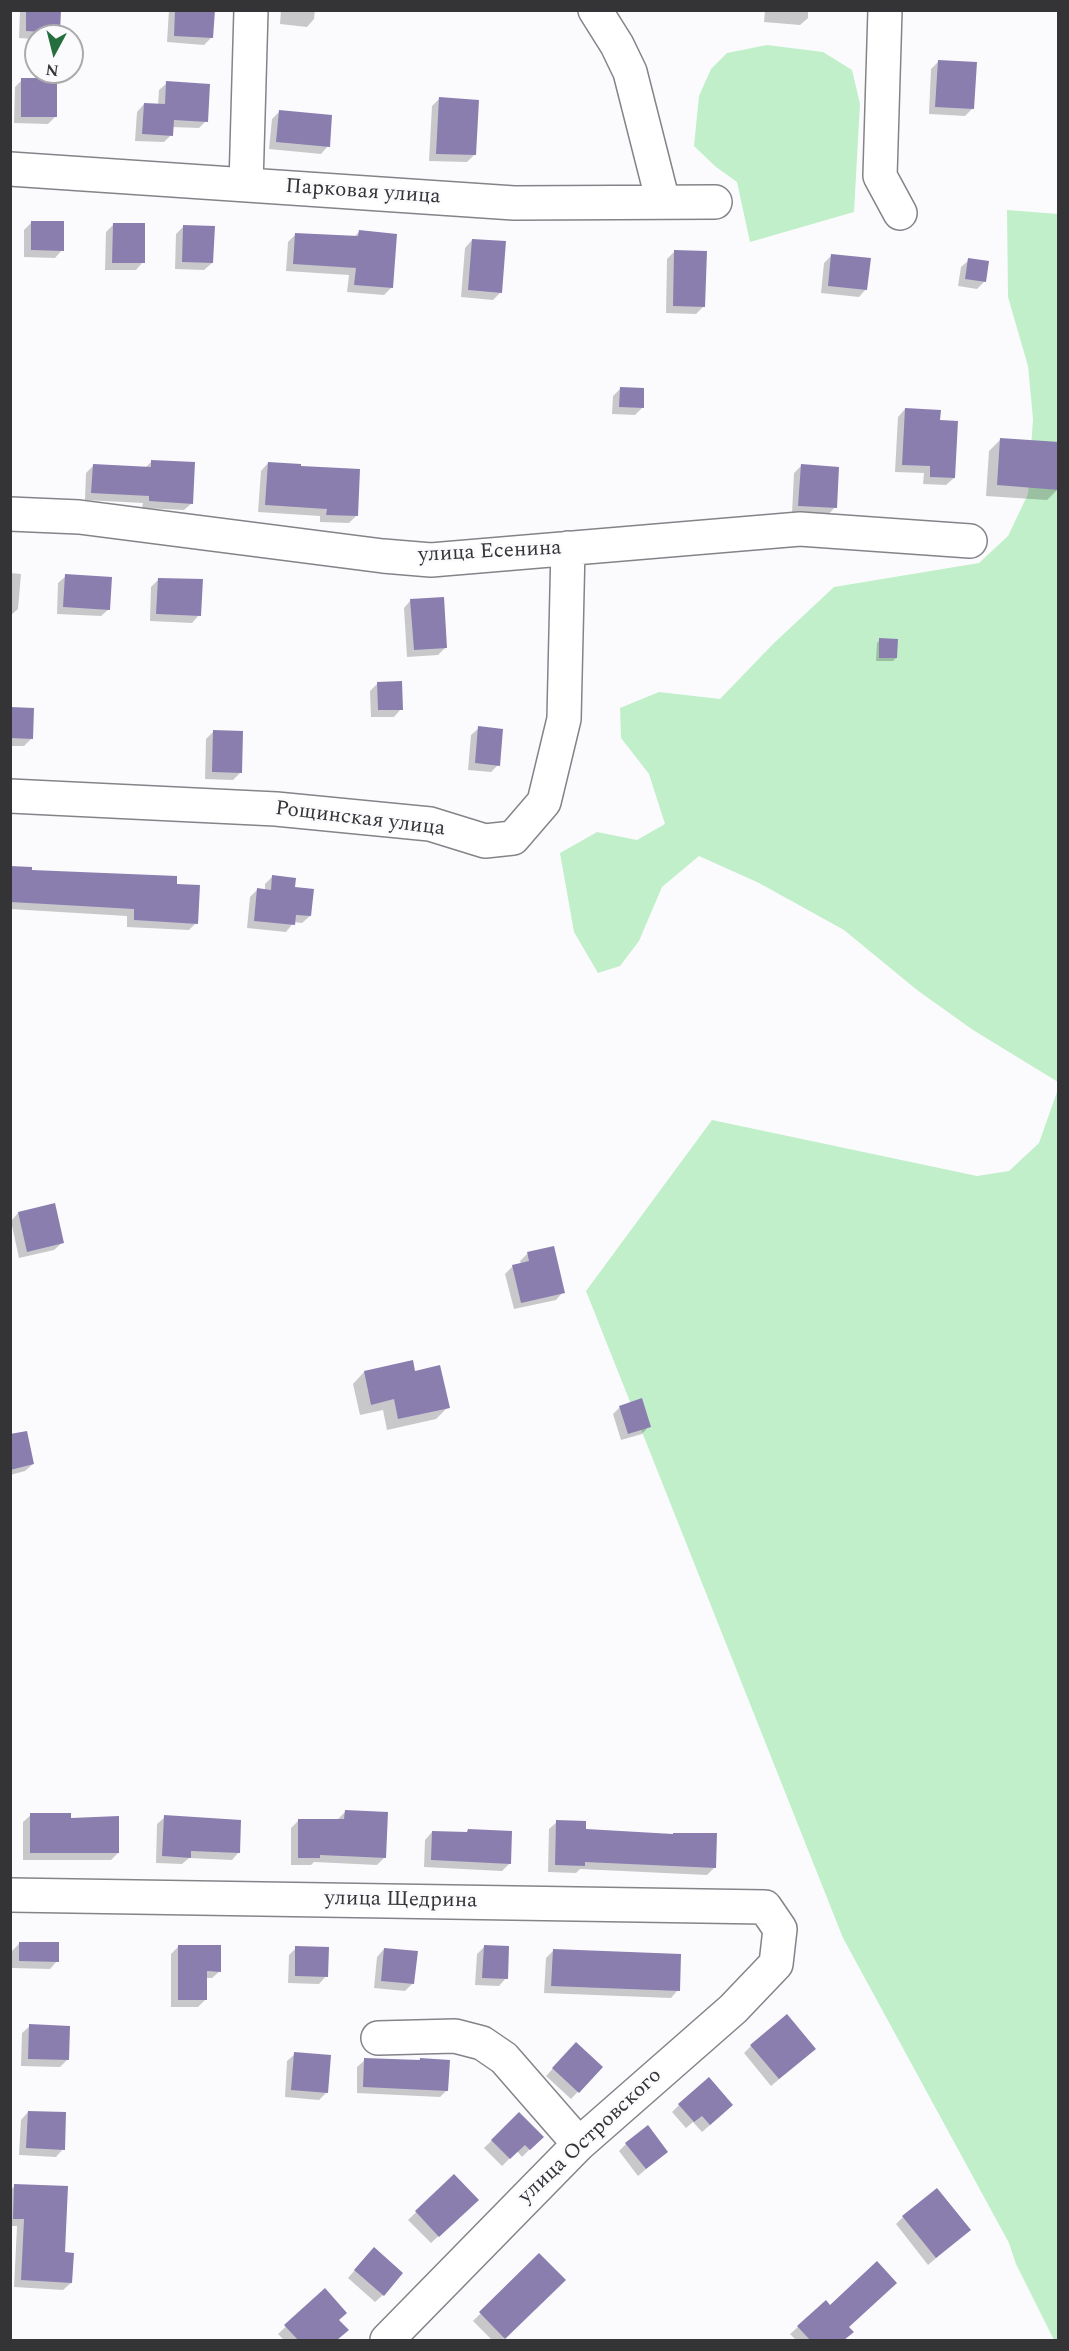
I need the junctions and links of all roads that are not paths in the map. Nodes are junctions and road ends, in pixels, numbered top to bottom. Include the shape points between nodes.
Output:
1 (251, 10) edge
2 (595, 10) edge
3 (885, 10) edge
4 (10, 169) edge
5 (246, 185) junction
6 (663, 202) junction
7 (715, 202) dead end
8 (900, 213) dead end
9 (10, 514) edge
10 (970, 541) dead end
11 (568, 548) junction
12 (10, 796) edge
13 (10, 1895) edge
14 (780, 1929) joint
15 (378, 2038) dead end
16 (579, 2144) junction
17 (387, 2340) edge

1 - 5 street
2 - 6 street via 630,72
3 - 8 street via 880,176
4 - 5 street, Парковая улица
5 - 6 street, Парковая улица via 514,203
6 - 7 street, Парковая улица
9 - 11 street, улица Есенина via 79,517 431,560
10 - 11 street, улица Есенина via 800,529
11 - 12 street, Рощинская улица via 564,719 544,802 513,838 485,841 430,824 276,808
13 - 14 street, улица Щедрина via 765,1907
14 - 16 street, улица Островского via 776,1964 733,2008
15 - 16 street via 455,2036 482,2043 504,2058
16 - 17 street, улица Островского

